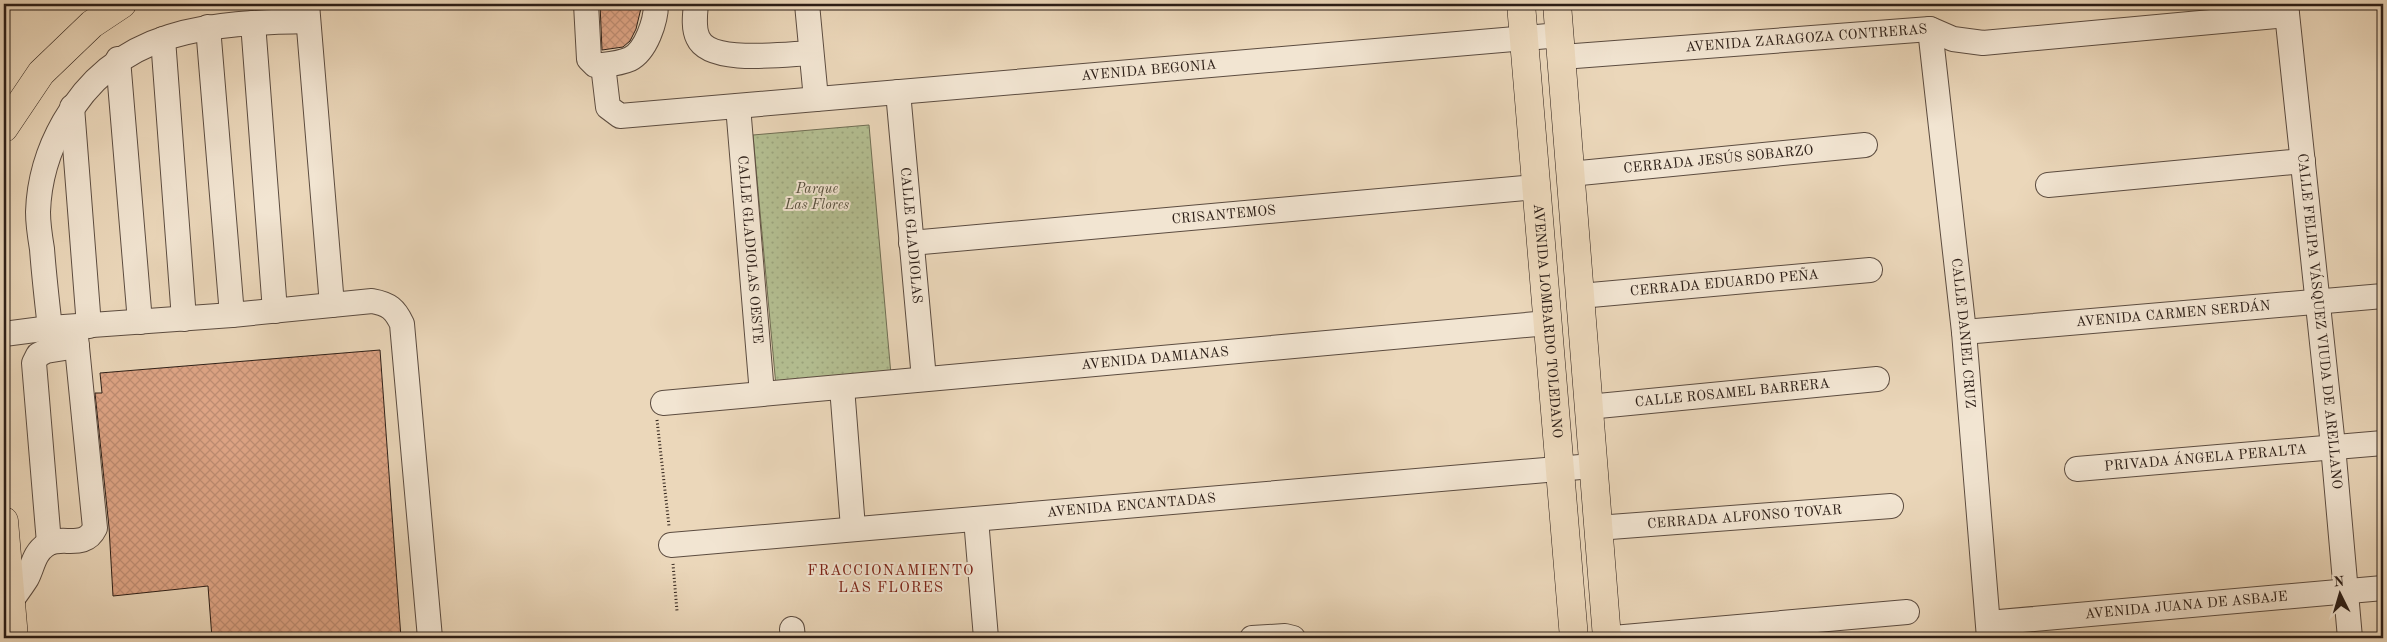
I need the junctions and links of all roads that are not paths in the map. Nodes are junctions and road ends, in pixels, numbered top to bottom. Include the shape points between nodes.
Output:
1 (122, 4) edge
2 (586, 4) edge
3 (656, 4) edge
4 (696, 4) edge
5 (807, 4) edge
6 (1521, 4) edge
7 (1557, 4) edge
8 (2286, 9) edge
9 (308, 13) edge
10 (252, 22) junction
11 (208, 27) junction
12 (1930, 29) junction
13 (163, 38) junction
14 (1524, 40) junction
15 (1561, 46) junction
16 (811, 53) junction
17 (118, 59) junction
18 (603, 65) junction
19 (898, 92) junction
20 (816, 99) junction
21 (738, 106) junction
22 (72, 107) junction
23 (4, 128) edge
24 (1865, 146) dead end
25 (2303, 162) junction
26 (1570, 174) junction
27 (2048, 186) dead end
28 (1536, 187) junction
29 (911, 243) junction
30 (1870, 270) dead end
31 (1580, 296) junction
32 (2383, 296) edge
33 (2318, 303) junction
34 (332, 305) junction
35 (275, 311) junction
36 (232, 316) junction
37 (184, 319) junction
38 (140, 322) junction
39 (1548, 323) junction
40 (50, 328) junction
41 (1964, 332) junction
42 (81, 333) junction
43 (4, 334) edge
44 (924, 379) junction
45 (1877, 379) dead end
46 (842, 387) junction
47 (762, 394) junction
48 (663, 403) road end
49 (1588, 407) junction
50 (2383, 442) edge
51 (2333, 446) junction
52 (1592, 466) junction
53 (1559, 469) junction
54 (2077, 470) dead end
55 (1891, 506) dead end
56 (976, 519) junction
57 (4, 521) edge
58 (853, 528) junction
59 (1598, 528) junction
60 (49, 543) junction
61 (671, 544) road end
62 (2383, 588) edge
63 (2346, 591) junction
64 (11, 602) junction
65 (1907, 612) dead end
66 (1988, 631) edge
67 (14, 638) edge
68 (430, 638) edge
69 (986, 638) edge
70 (1252, 638) edge
71 (1293, 638) edge
72 (1574, 638) edge
73 (1607, 638) edge
74 (1613, 638) edge
75 (2350, 638) edge

1 - 23 main road via 92,24 41,74
2 - 18 street via 589,59 595,65
3 - 18 street via 646,38 632,58
4 - 16 street via 694,20 698,39 709,51 724,55
5 - 16 street
6 - 14 main road, AVENIDA LOMBARDO TOLEDANO
7 - 15 main road
8 - 12 street, AVENIDA ZARAGOZA CONTRERAS via 1983,43 1952,39
8 - 25 street, CALLE FELIPA VÁSQUEZ VIUDA DE ARELLANO
9 - 10 street
9 - 34 street
10 - 11 street
10 - 35 street
11 - 13 street
11 - 36 street
12 - 15 street, AVENIDA ZARAGOZA CONTRERAS
12 - 41 street, CALLE DANIEL CRUZ
13 - 17 street
13 - 37 street
14 - 15 street, AVENIDA BEGONIA
14 - 19 street, AVENIDA BEGONIA
14 - 28 main road, AVENIDA LOMBARDO TOLEDANO
15 - 26 main road
16 - 20 street
17 - 22 street
17 - 38 street
18 - 21 street, AVENIDA BEGONIA via 608,107 620,116
19 - 20 street, AVENIDA BEGONIA
19 - 29 street, CALLE GLADIOLAS
20 - 21 street, AVENIDA BEGONIA
21 - 47 street, CALLE GLADIOLAS OESTE
22 - 40 street via 54,140 42,176 39,204
22 - 42 street
24 - 26 street, CERRADA JESÚS SOBARZO
25 - 27 street
25 - 33 street, CALLE FELIPA VÁSQUEZ VIUDA DE ARELLANO
26 - 31 main road
28 - 29 street, CRISANTEMOS
28 - 39 main road, AVENIDA LOMBARDO TOLEDANO
29 - 44 street, CALLE GLADIOLAS
30 - 31 street, CERRADA EDUARDO PEÑA
31 - 49 main road
32 - 33 street, AVENIDA CARMEN SERDÁN
33 - 41 street, AVENIDA CARMEN SERDÁN
33 - 51 street, CALLE FELIPA VÁSQUEZ VIUDA DE ARELLANO
34 - 35 street
34 - 68 street via 372,300 396,311 402,324
35 - 36 street
36 - 37 street
37 - 38 street
38 - 42 street
39 - 44 street, AVENIDA DAMIANAS
39 - 53 main road, AVENIDA LOMBARDO TOLEDANO
40 - 42 street
40 - 43 street
41 - 66 street, CALLE DANIEL CRUZ
42 - 60 street via 38,355 34,362
42 - 60 street via 95,528 85,540
44 - 46 street, AVENIDA DAMIANAS
45 - 49 street, CALLE ROSAMEL BARRERA
46 - 47 street, AVENIDA DAMIANAS
46 - 58 street
47 - 48 street, AVENIDA DAMIANAS
49 - 52 main road
50 - 51 street, PRIVADA ÁNGELA PERALTA
51 - 54 street, PRIVADA ÁNGELA PERALTA
51 - 63 street, CALLE FELIPA VÁSQUEZ VIUDA DE ARELLANO
52 - 53 street, AVENIDA ENCANTADAS
52 - 59 main road
53 - 56 street, AVENIDA ENCANTADAS
53 - 72 main road, AVENIDA LOMBARDO TOLEDANO
55 - 59 street, CERRADA ALFONSO TOVAR
56 - 58 street, AVENIDA ENCANTADAS
56 - 69 street
57 - 64 main road
58 - 61 street, AVENIDA ENCANTADAS
59 - 73 main road
60 - 64 street via 38,551
62 - 63 street, AVENIDA JUANA DE ASBAJE
63 - 66 street, AVENIDA JUANA DE ASBAJE
63 - 75 street, CALLE FELIPA VÁSQUEZ VIUDA DE ARELLANO
64 - 67 main road
65 - 74 street
70 - 71 street

